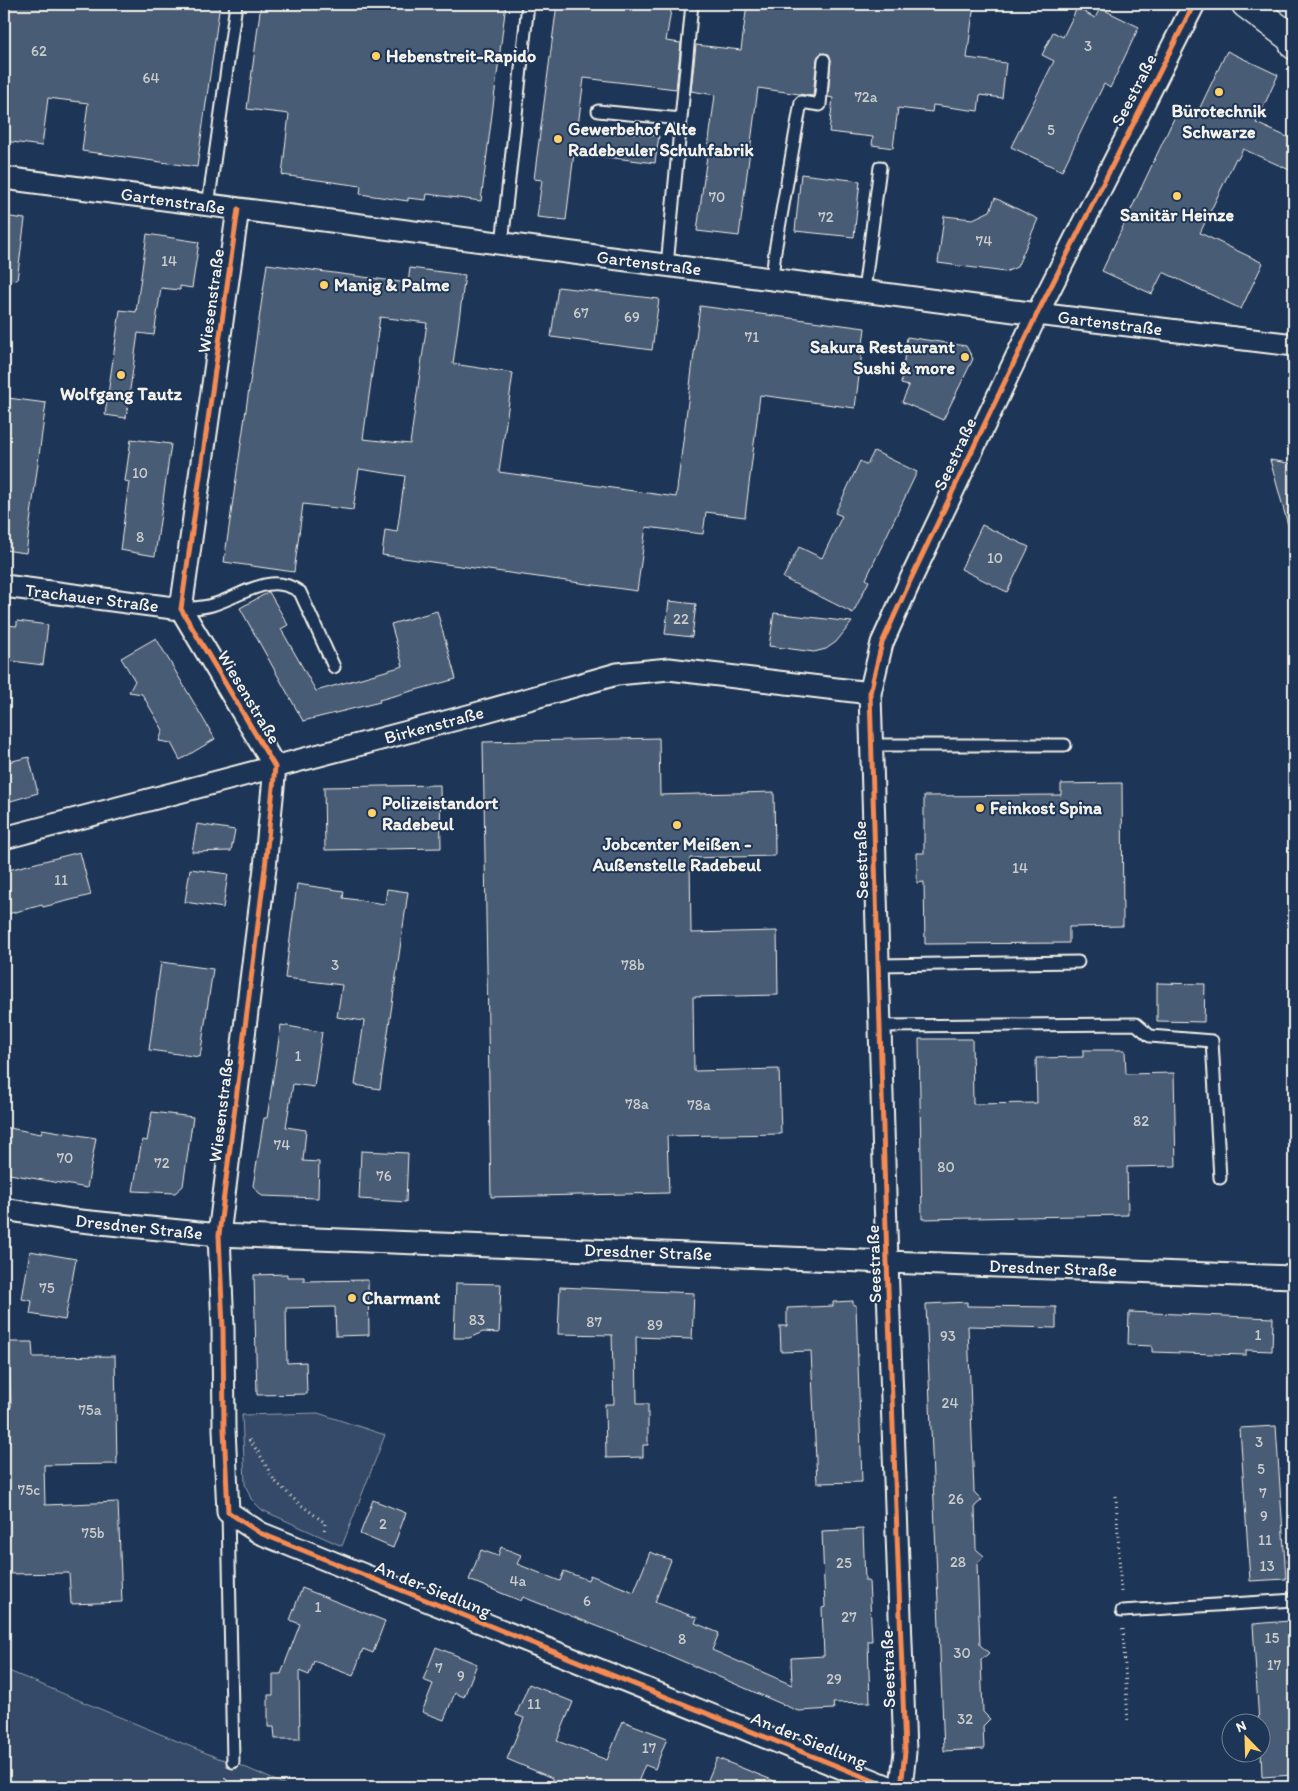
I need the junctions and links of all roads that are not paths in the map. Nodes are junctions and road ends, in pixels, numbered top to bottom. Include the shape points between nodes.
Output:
1 (236, 4) edge
2 (528, 4) edge
3 (692, 4) edge
4 (1194, 4) edge
5 (1246, 4) edge
6 (1294, 45) edge
7 (824, 60) dead end
8 (598, 111) dead end
9 (681, 120) junction
10 (880, 167) dead end
11 (4, 178) edge
12 (208, 206) junction
13 (238, 209) junction
14 (502, 244) junction
15 (667, 266) junction
16 (772, 279) junction
17 (864, 291) junction
18 (1037, 314) junction
19 (1294, 345) edge
20 (4, 586) edge
21 (181, 609) junction
22 (334, 667) dead end
23 (870, 693) junction
24 (872, 745) junction
25 (1065, 746) dead end
26 (275, 767) junction
27 (4, 838) edge
28 (1078, 962) dead end
29 (878, 965) junction
30 (880, 1026) junction
31 (1220, 1178) dead end
32 (4, 1209) edge
33 (219, 1235) junction
34 (887, 1262) junction
35 (1294, 1277) edge
36 (228, 1512) junction
37 (1294, 1600) edge
38 (1122, 1611) dead end
39 (233, 1762) dead end
40 (889, 1787) edge
41 (901, 1787) edge

1 - 12 lane
2 - 14 lane
3 - 9 lane
4 - 18 street, Seestraße
5 - 6 street via 1291,38
7 - 16 lane via 820,105 801,102
8 - 9 lane
9 - 15 lane
10 - 17 lane
11 - 12 street, Gartenstraße
12 - 13 street, Gartenstraße
13 - 14 street, Gartenstraße
13 - 21 street, Wiesenstraße
14 - 15 street, Gartenstraße
15 - 16 street, Gartenstraße
16 - 17 street, Gartenstraße
17 - 18 street, Gartenstraße
18 - 19 street, Gartenstraße
18 - 23 street, Seestraße via 882,643
20 - 21 street, Trachauer Straße
21 - 22 lane via 212,605 265,584 277,582 292,586 300,592
21 - 26 street, Wiesenstraße
23 - 24 street, Seestraße
23 - 26 street, Birkenstraße via 669,669 617,674
24 - 25 lane
24 - 29 street, Seestraße
26 - 27 street, Birkenstraße
26 - 33 street, Wiesenstraße
28 - 29 lane
29 - 30 street, Seestraße
30 - 31 lane via 1136,1024 1150,1036 1212,1041
30 - 34 street, Seestraße
32 - 33 street, Dresdner Straße via 71,1220
33 - 34 street, Dresdner Straße
33 - 36 street
34 - 35 street, Dresdner Straße
34 - 41 street, Seestraße via 905,1752
36 - 39 lane
36 - 40 street, An der Siedlung via 260,1533
37 - 38 lane

